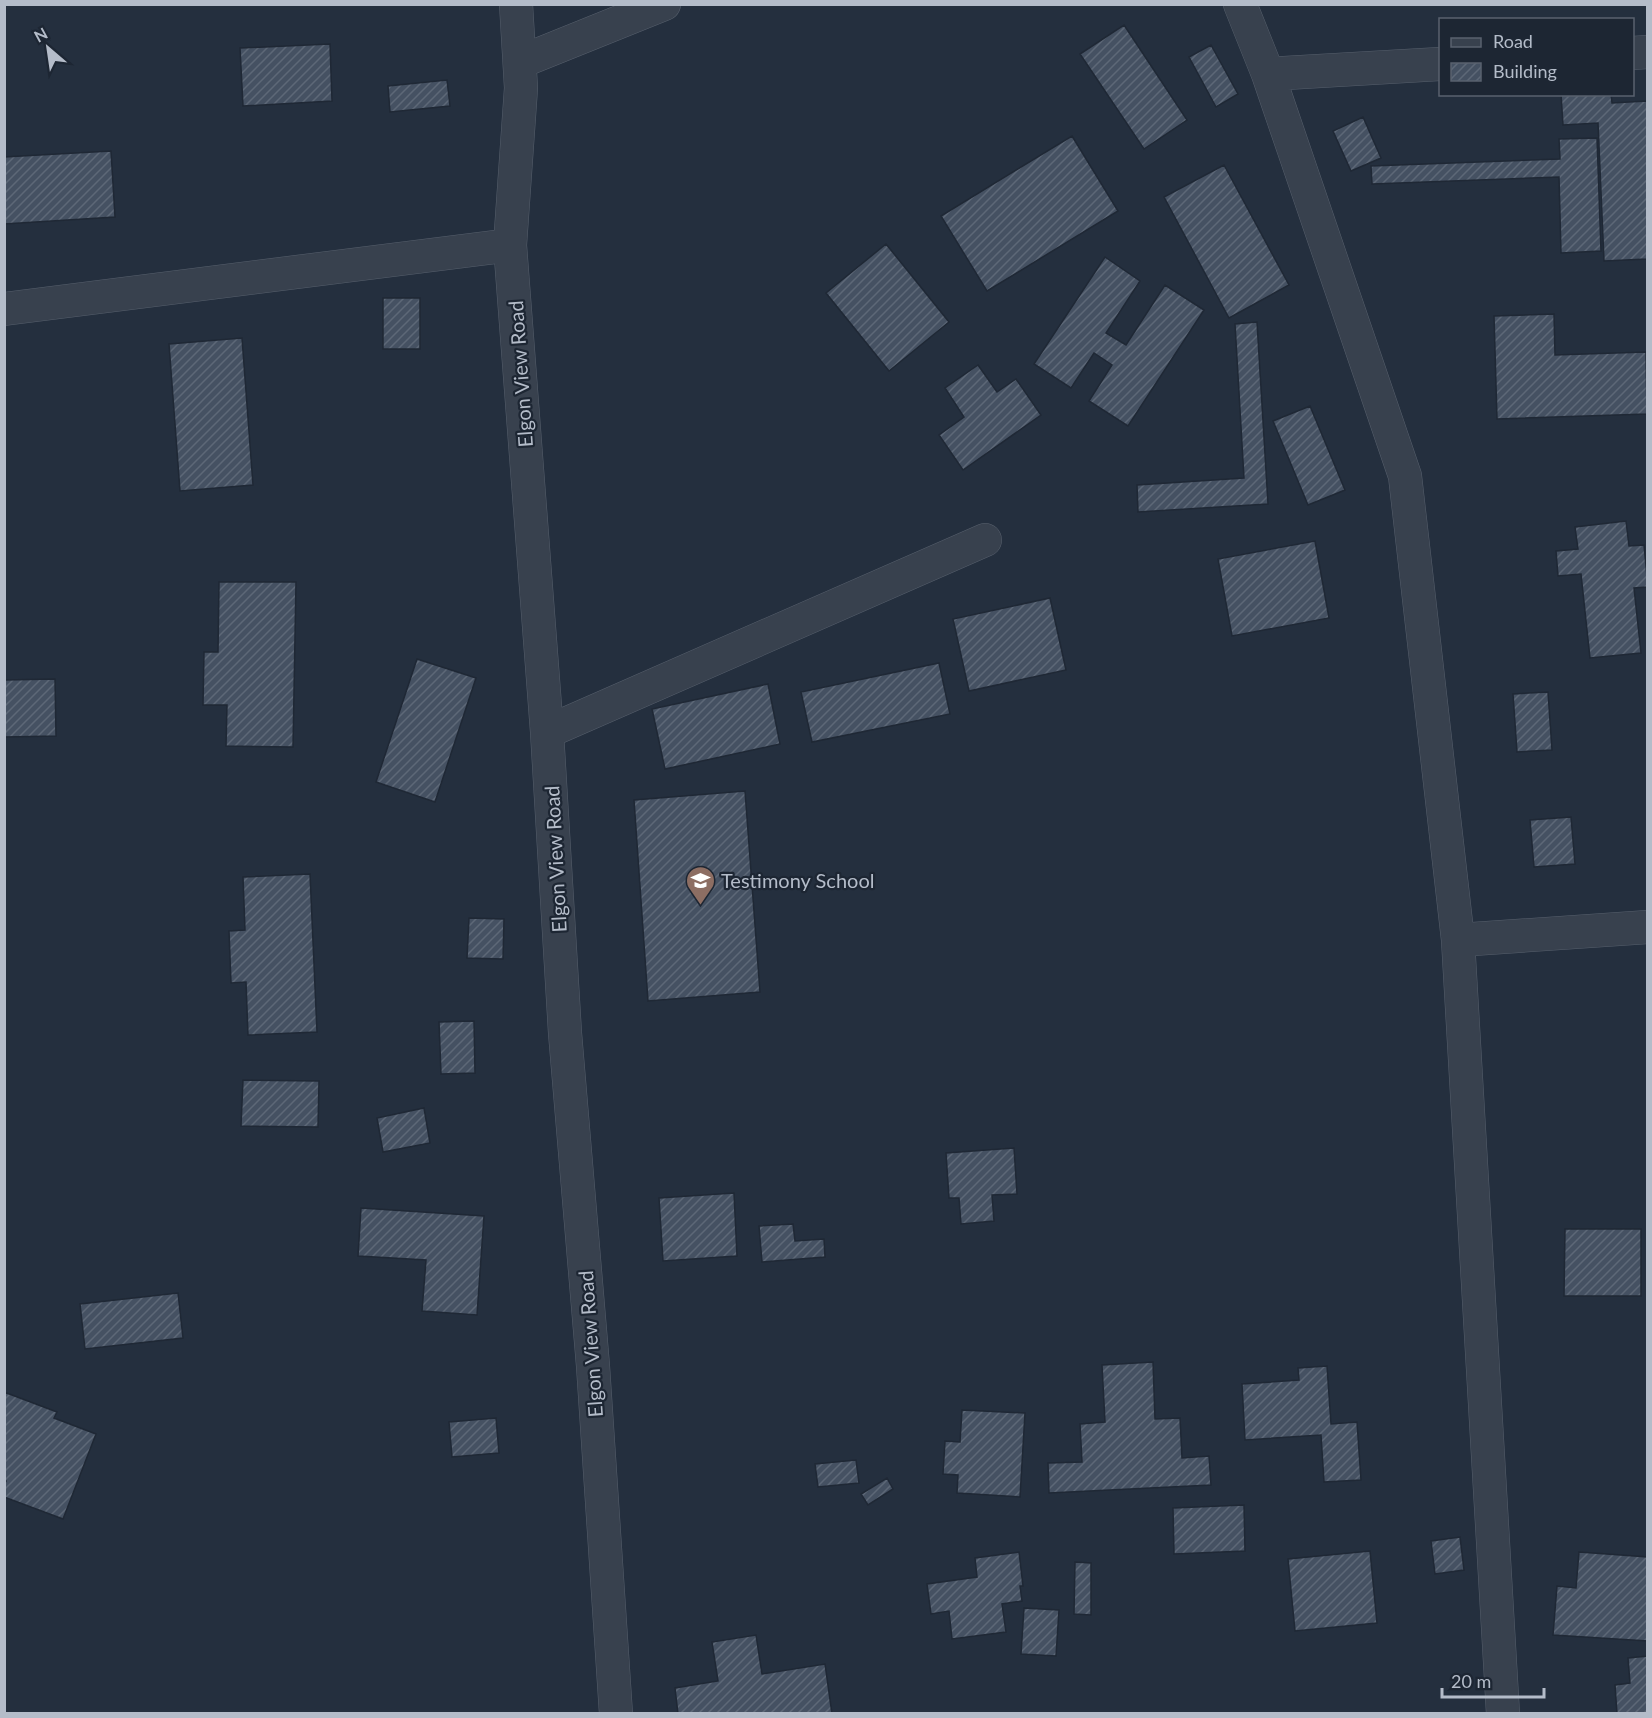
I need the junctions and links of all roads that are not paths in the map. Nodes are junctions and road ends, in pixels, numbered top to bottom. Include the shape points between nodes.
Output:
1 (516, 4) edge
2 (664, 4) edge
3 (1240, 4) edge
4 (520, 62) junction
5 (1439, 64) edge
6 (1268, 74) junction
7 (510, 245) junction
8 (4, 309) edge
9 (985, 540) dead end
10 (547, 732) junction
11 (1647, 927) edge
12 (1458, 940) junction
13 (616, 1713) edge
14 (1503, 1713) edge

1 - 4 street, Elgon View Road
2 - 4 street
3 - 6 street
4 - 7 street, Elgon View Road
5 - 6 street
6 - 12 street via 1405,476
7 - 8 street
7 - 10 street, Elgon View Road
9 - 10 street
10 - 13 street, Elgon View Road via 565,1033 593,1366
11 - 12 street
12 - 14 street

